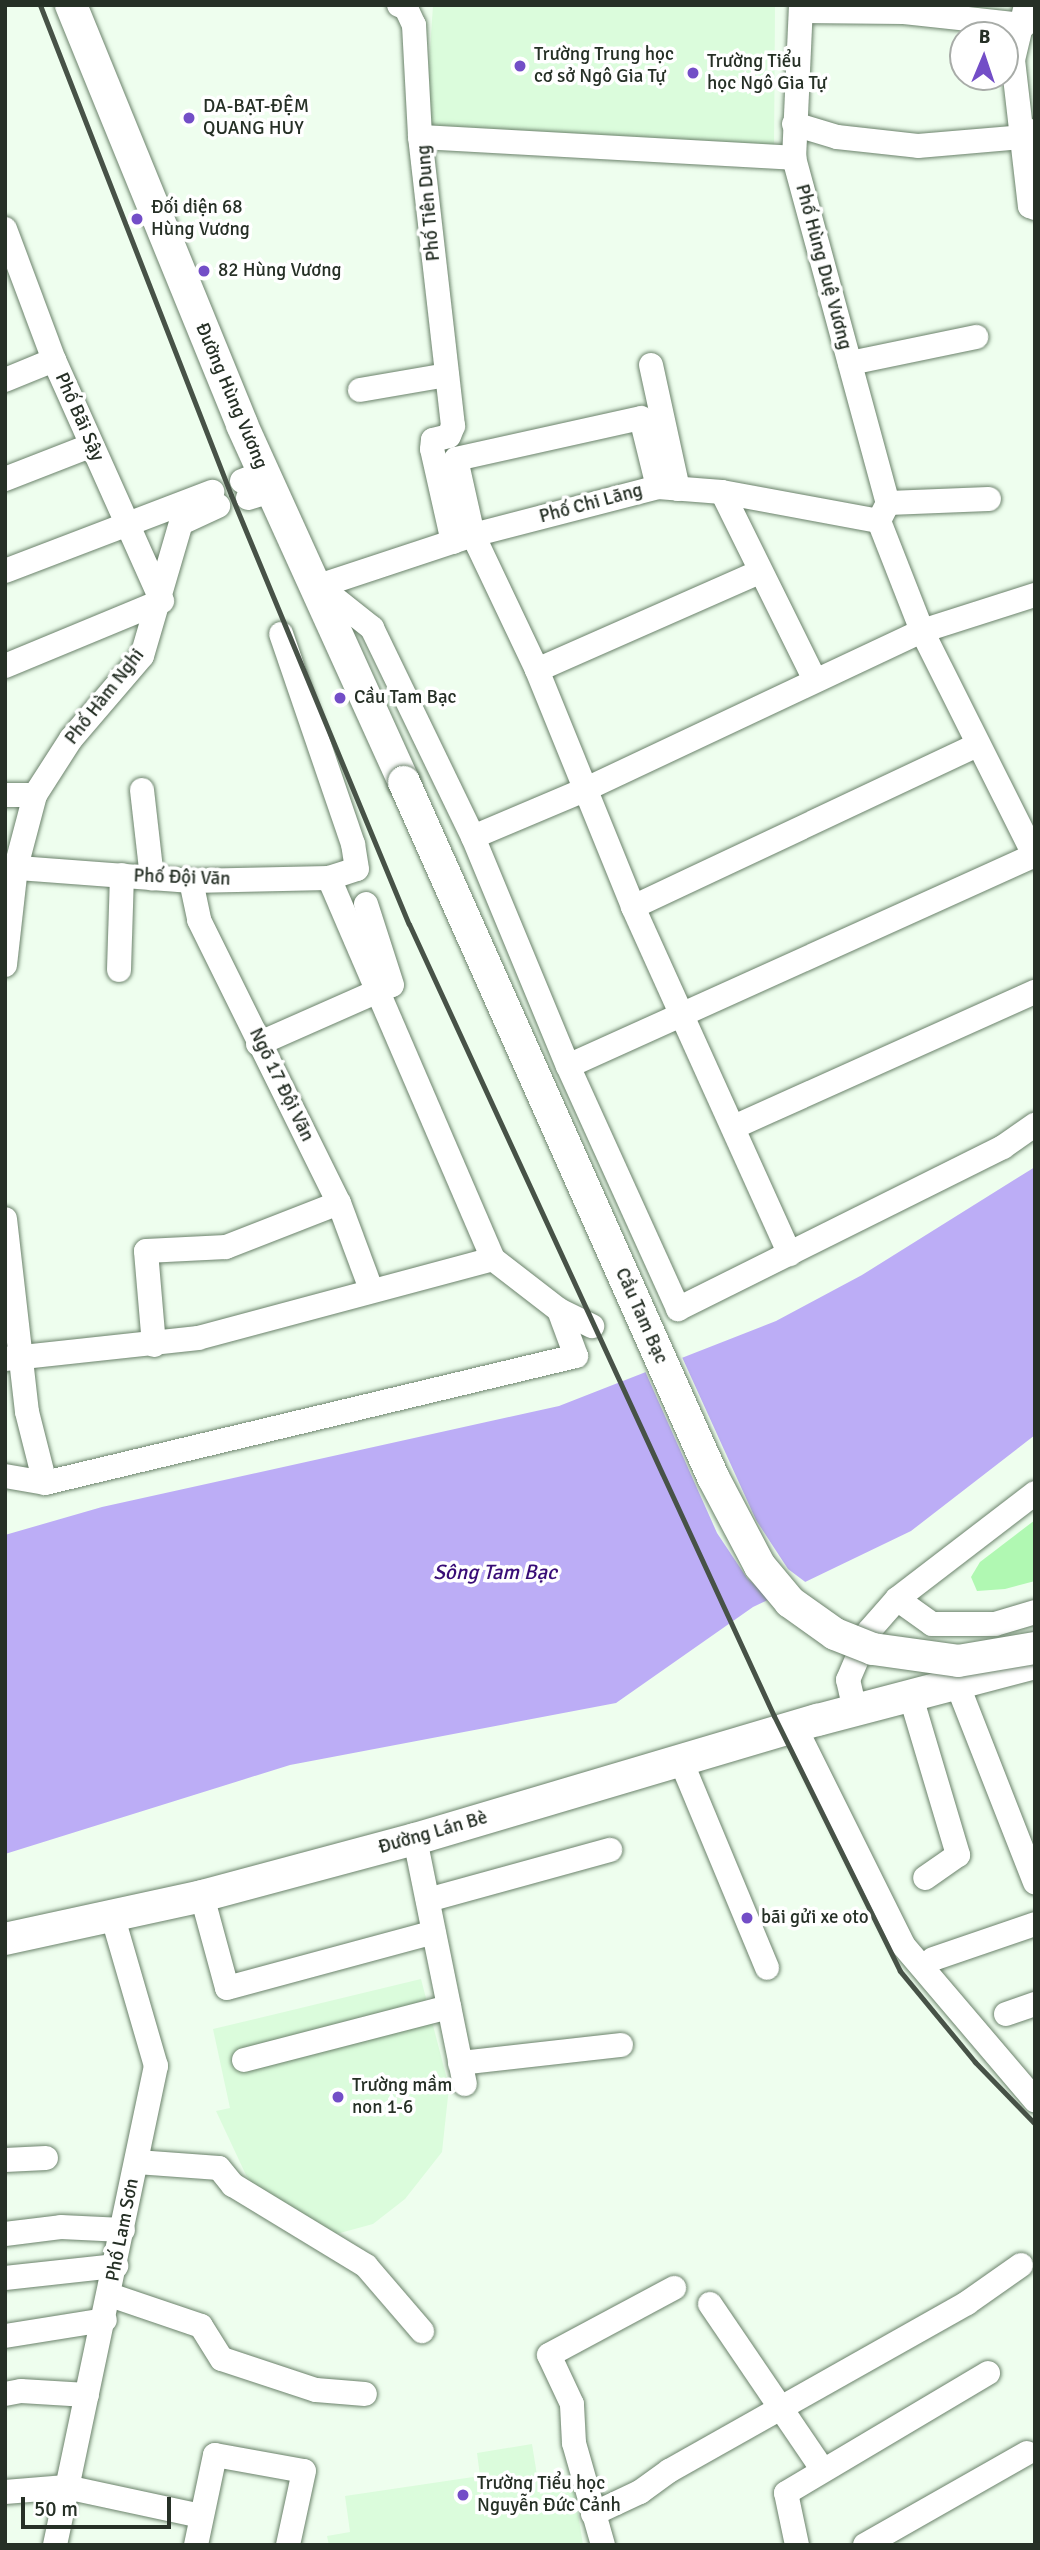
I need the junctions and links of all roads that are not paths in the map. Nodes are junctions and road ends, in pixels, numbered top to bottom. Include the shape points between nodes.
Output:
1 (399, 5) edge
2 (73, 6) edge
3 (801, 8) edge
4 (1025, 15) edge
5 (794, 124) junction
6 (1028, 134) edge
7 (420, 137) junction
8 (794, 158) junction
9 (1035, 208) edge
10 (5, 229) edge
11 (11, 262) edge
12 (976, 337) dead end
13 (54, 360) junction
14 (850, 363) junction
15 (651, 365) dead end
16 (447, 374) junction
17 (5, 380) edge
18 (360, 390) dead end
19 (92, 445) junction
20 (5, 479) edge
21 (668, 488) junction
22 (722, 492) junction
23 (989, 499) dead end
24 (883, 512) junction
25 (127, 523) junction
26 (463, 538) junction
27 (5, 571) edge
28 (759, 572) junction
29 (319, 586) junction
30 (1035, 595) edge
31 (162, 601) junction
32 (922, 631) junction
33 (281, 634) dead end
34 (5, 666) edge
35 (537, 670) junction
36 (815, 680) junction
37 (977, 745) junction
38 (404, 782) joint
39 (142, 790) dead end
40 (584, 790) junction
41 (5, 795) edge
42 (35, 795) junction
43 (473, 837) junction
44 (1034, 856) edge
45 (11, 867) edge
46 (122, 875) junction
47 (152, 878) junction
48 (329, 878) junction
49 (191, 881) junction
50 (366, 904) dead end
51 (633, 907) junction
52 (5, 965) edge
53 (119, 970) dead end
54 (378, 991) junction
55 (1035, 992) edge
56 (681, 1017) junction
57 (258, 1044) junction
58 (568, 1066) junction
59 (1035, 1125) edge
60 (734, 1127) junction
61 (339, 1203) junction
62 (5, 1219) edge
63 (790, 1254) junction
64 (493, 1259) junction
65 (371, 1290) junction
66 (559, 1310) junction
67 (592, 1326) dead end
68 (154, 1345) junction
69 (14, 1359) edge
70 (5, 1476) edge
71 (45, 1483) junction
72 (1035, 1493) edge
73 (897, 1600) junction
74 (1035, 1612) edge
75 (1035, 1648) edge
76 (1035, 1663) edge
77 (958, 1686) junction
78 (911, 1697) junction
79 (855, 1710) junction
80 (795, 1727) junction
81 (681, 1761) junction
82 (415, 1839) junction
83 (1029, 1847) edge
84 (610, 1850) dead end
85 (925, 1878) dead end
86 (1035, 1882) edge
87 (202, 1896) junction
88 (428, 1900) junction
89 (113, 1918) junction
90 (1035, 1924) edge
91 (434, 1932) junction
92 (5, 1939) edge
93 (933, 1959) dead end
94 (767, 1968) dead end
95 (1035, 2004) edge
96 (449, 2007) junction
97 (1006, 2014) dead end
98 (621, 2045) dead end
99 (244, 2060) dead end
100 (1035, 2100) edge
101 (46, 2158) dead end
102 (5, 2160) edge
103 (137, 2162) junction
104 (123, 2230) junction
105 (5, 2234) edge
106 (1021, 2265) dead end
107 (116, 2266) junction
108 (5, 2278) edge
109 (674, 2288) dead end
110 (110, 2295) junction
111 (710, 2304) dead end
112 (105, 2320) junction
113 (422, 2331) dead end
114 (5, 2336) edge
115 (988, 2373) dead end
116 (5, 2394) edge
117 (365, 2394) dead end
118 (87, 2395) junction
119 (782, 2409) junction
120 (1027, 2454) dead end
121 (822, 2469) junction
122 (66, 2487) junction
123 (5, 2492) edge
124 (593, 2514) junction
125 (201, 2516) junction
126 (55, 2545) edge
127 (196, 2545) edge
128 (288, 2545) edge
129 (603, 2545) edge
130 (797, 2545) edge
131 (864, 2545) edge

1 - 7 street via 406,8 415,25
2 - 29 main road, Đường Hùng Vương via 256,486
3 - 4 street
3 - 5 street, Phố Hùng Duệ Vương
4 - 6 street via 1013,60
5 - 6 street via 837,137 918,146
5 - 8 street, Phố Hùng Duệ Vương
6 - 9 street via 1030,206
7 - 8 street, Phố Tiên Dung
7 - 16 street, Phố Tiên Dung
8 - 14 street, Phố Hùng Duệ Vương
10 - 11 street, Phố Bãi Sậy
11 - 13 street, Phố Bãi Sậy
12 - 14 street
13 - 17 street
13 - 19 street, Phố Bãi Sậy
14 - 24 street, Phố Hùng Duệ Vương
15 - 21 street
16 - 18 street
16 - 26 street, Phố Tiên Dung via 453,426 449,436 433,440 432,449
19 - 20 street
19 - 25 street, Phố Bãi Sậy
21 - 22 street, Phố Chi Lăng
21 - 26 street, Phố Chi Lăng
21 - 26 street via 641,418 456,458
22 - 24 street, Phố Chi Lăng
22 - 28 street
23 - 24 street, Phố Chi Lăng
24 - 32 street
25 - 27 street, Phố Hàm Nghi
25 - 31 street, Phố Bãi Sậy
25 - 31 street, Phố Hàm Nghi via 216,499 181,523
26 - 29 street, Phố Chi Lăng
26 - 35 street
28 - 35 street
28 - 36 street
29 - 38 main road, Đường Hùng Vương
29 - 43 street via 372,628
30 - 32 street
31 - 34 street
31 - 42 street, Phố Hàm Nghi via 142,656 71,739
32 - 36 street
32 - 37 street
33 - 48 street, Phố Đội Văn via 353,844 357,869
35 - 40 street
36 - 40 street
37 - 44 street
37 - 51 street
38 - 75 main road, Cầu Tam Bạc, bridge via 713,1477 760,1566 790,1602 835,1634 873,1649 958,1661
39 - 47 street
40 - 43 street
40 - 51 street
41 - 42 street
42 - 45 street, Phố Hàm Nghi
43 - 58 street
44 - 56 street
45 - 46 street, Phố Đội Văn
45 - 52 street, Phố Hàm Nghi
46 - 47 street, Phố Đội Văn
46 - 53 street
47 - 49 street, Phố Đội Văn
48 - 49 street, Phố Đội Văn
48 - 54 street
49 - 57 street, Ngõ 17 Đội Văn via 199,920
50 - 54 street via 392,985
51 - 56 street
54 - 57 street
54 - 64 street
55 - 60 street
56 - 58 street
56 - 60 street
57 - 61 street, Ngõ 17 Đội Văn
58 - 63 street via 678,1309
59 - 63 street via 1003,1147
60 - 63 street
61 - 65 street, Ngõ 17 Đội Văn
61 - 68 street via 226,1247 146,1251
62 - 69 street
64 - 65 street
64 - 66 street
65 - 68 street via 249,1327
66 - 67 street
66 - 71 street via 576,1356
68 - 69 street
69 - 71 street
70 - 71 street
72 - 73 street
73 - 74 street via 932,1624 995,1624
73 - 79 street via 869,1631 848,1680
76 - 77 main road, Đường Lán Bè
77 - 78 main road, Đường Lán Bè
77 - 83 street
78 - 79 main road, Đường Lán Bè
78 - 85 street via 958,1855
79 - 80 main road, Đường Lán Bè
80 - 81 main road, Đường Lán Bè
80 - 100 street via 903,1945
81 - 82 main road, Đường Lán Bè
81 - 94 street
82 - 87 main road, Đường Lán Bè
82 - 88 street
83 - 86 street
84 - 88 street
87 - 89 main road, Đường Lán Bè
87 - 91 street via 227,1989
88 - 91 street
89 - 92 main road, Đường Lán Bè
89 - 103 street, Phố Lam Sơn via 156,2066
90 - 93 street
91 - 96 street
95 - 97 street
96 - 98 street via 462,2074
96 - 99 street
101 - 102 street
103 - 104 street, Phố Lam Sơn
103 - 113 street via 219,2168 233,2185 366,2266
104 - 105 street via 61,2227
104 - 107 street, Phố Lam Sơn
106 - 119 street via 967,2303
107 - 108 street
107 - 110 street, Phố Lam Sơn
109 - 124 street via 549,2355 572,2404 575,2443
110 - 112 street, Phố Lam Sơn
110 - 117 street via 201,2326 222,2359 316,2390
111 - 119 street
112 - 114 street
112 - 118 street, Phố Lam Sơn
115 - 121 street
116 - 118 street
118 - 122 street, Phố Lam Sơn
119 - 121 street
119 - 124 street
120 - 131 street
121 - 130 street via 786,2493
122 - 123 street
122 - 125 street
122 - 126 street, Phố Lam Sơn
124 - 129 street
125 - 127 street
125 - 128 street via 215,2455 304,2471

